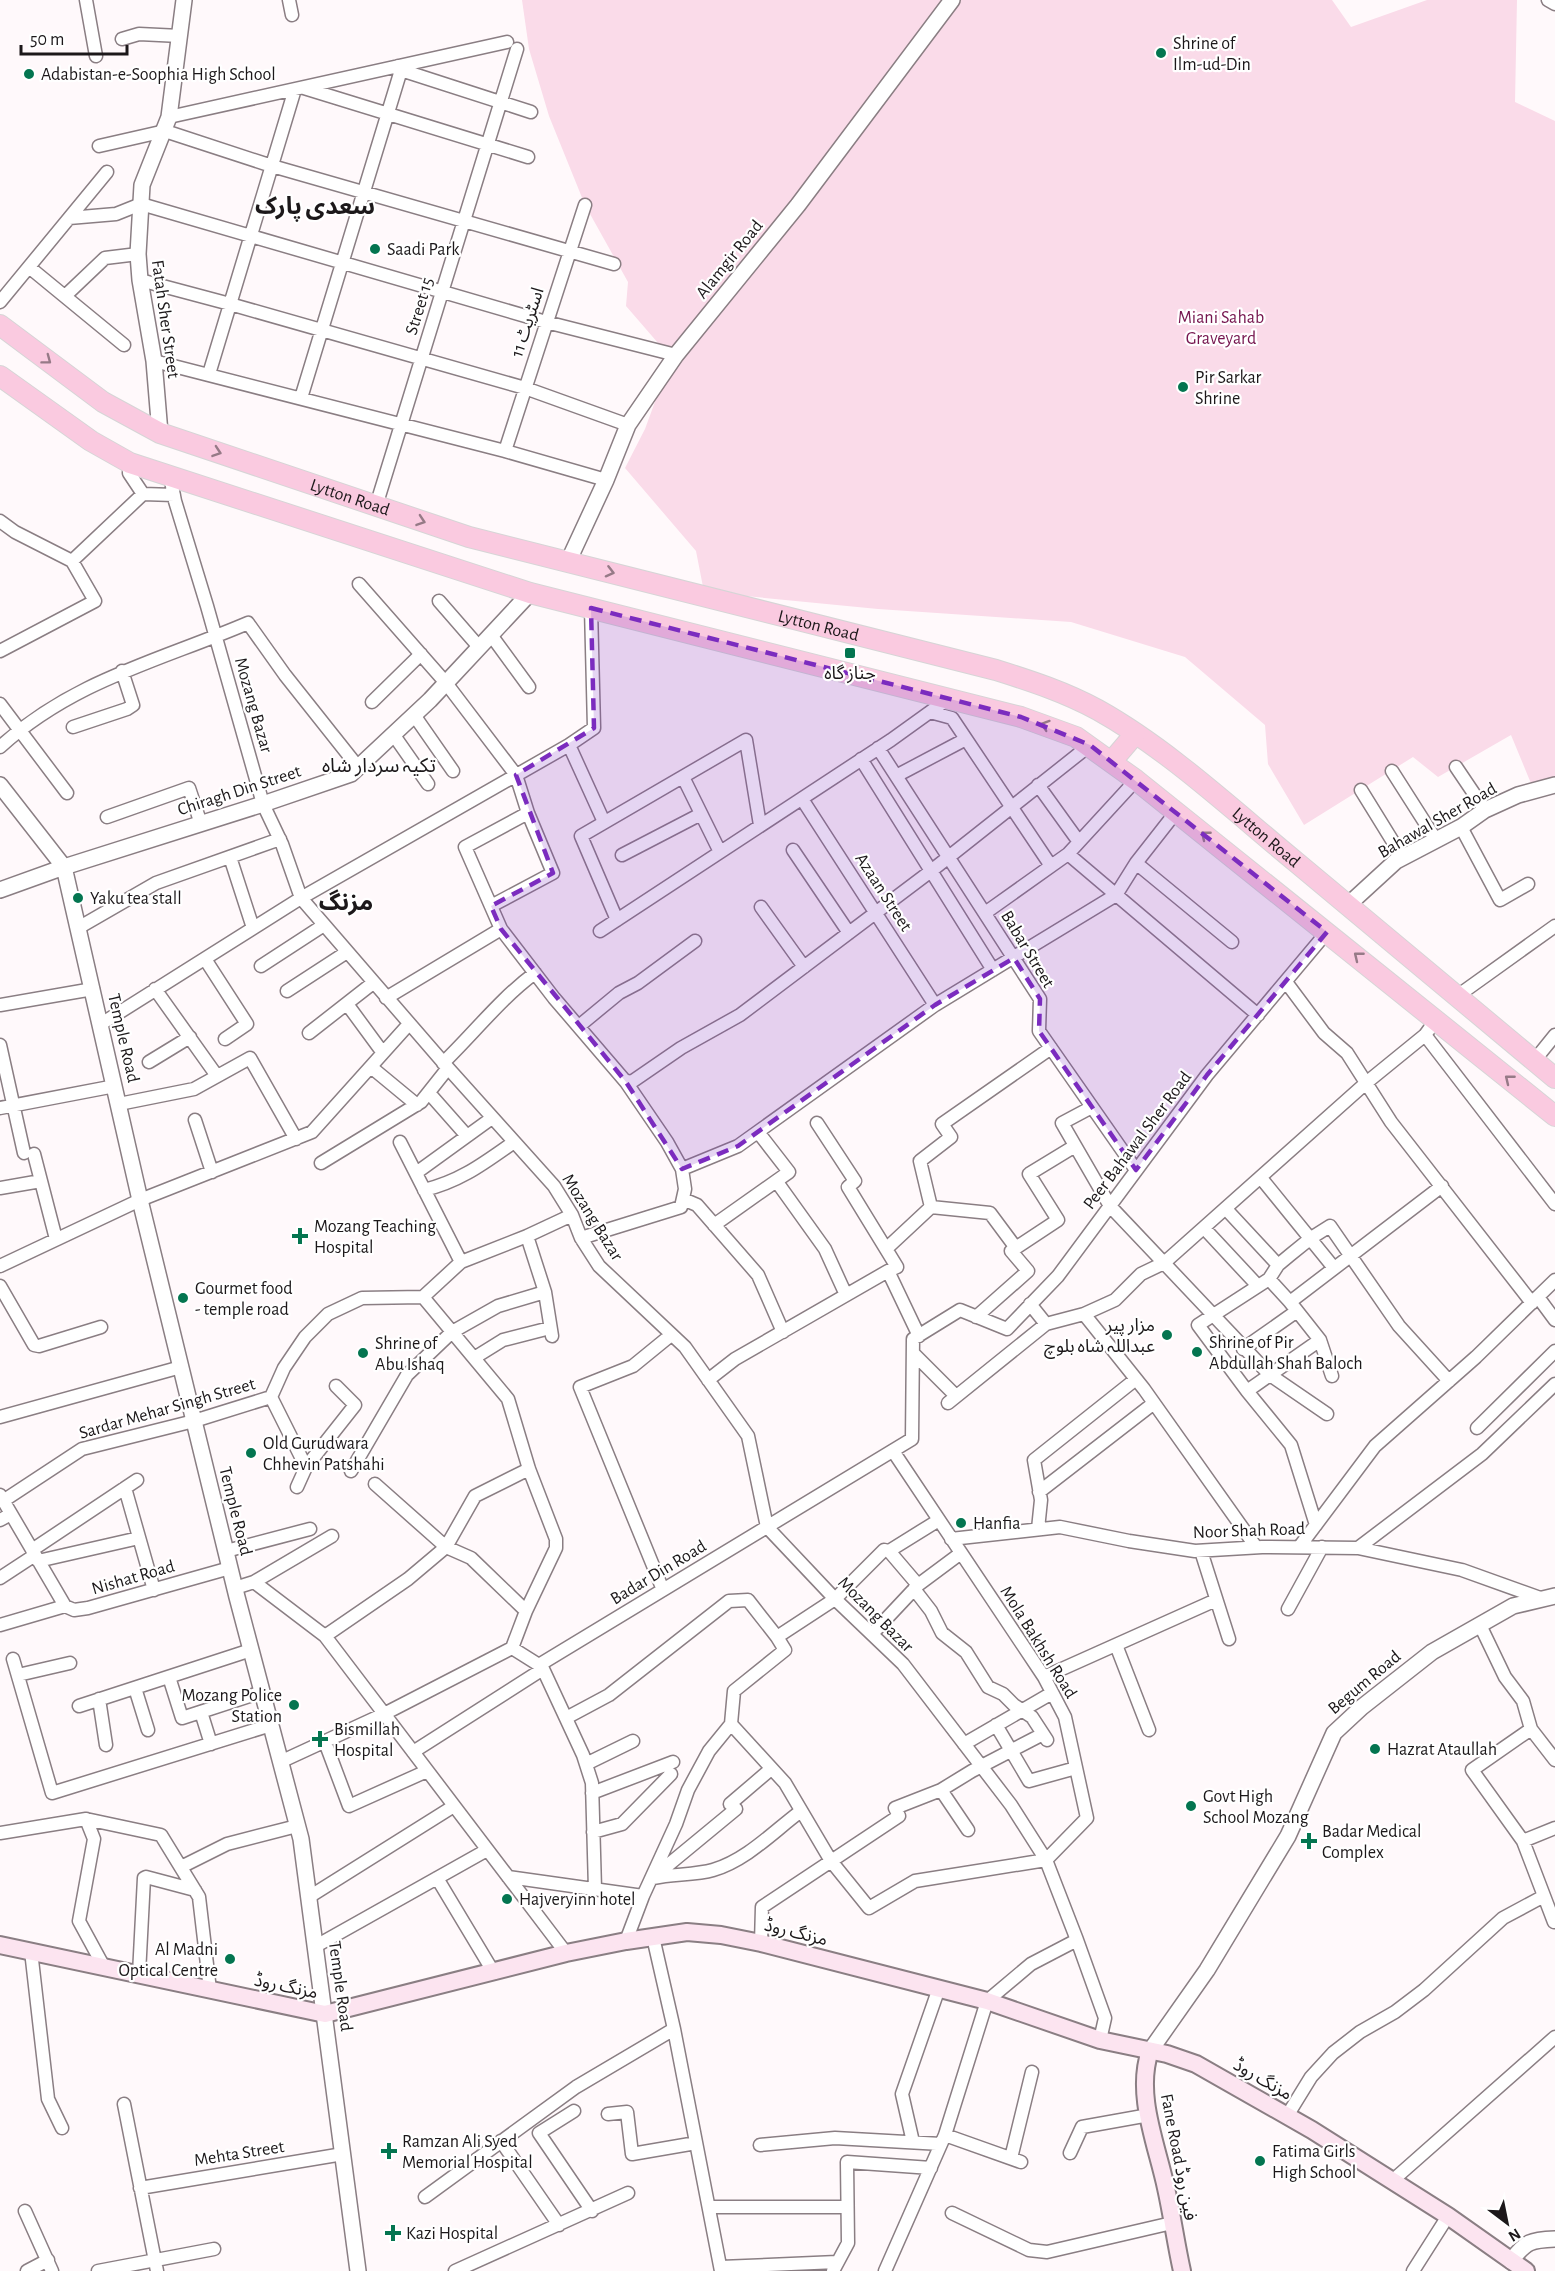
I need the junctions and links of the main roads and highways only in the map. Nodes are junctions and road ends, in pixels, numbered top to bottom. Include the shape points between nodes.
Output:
1 (0, 325) edge
2 (0, 376) edge
3 (1135, 734) junction
4 (1112, 761) junction
5 (1555, 1078) edge
6 (1555, 1116) edge
7 (0, 1945) edge
8 (1150, 2051) junction
9 (1515, 2267) edge
10 (1182, 2271) edge

1 -> 3 main road, Lytton Road via 102,402 160,433 470,537 996,670 1071,697
4 -> 2 main road, Lytton Road via 1090,745 1052,727 530,593 172,486 91,441
3 - 4 main road
3 - 5 main road, Lytton Road via 1203,785
6 -> 4 main road, Lytton Road via 1431,1027 1328,932
7 - 8 main road, مزنگ روڈ via 325,2014 626,1941 687,1932 721,1935 939,1988 1100,2040
8 - 9 main road, مزنگ روڈ via 1196,2064 1287,2116 1448,2216
8 - 10 main road, Fane Road فین روڈ via 1145,2083 1149,2115

